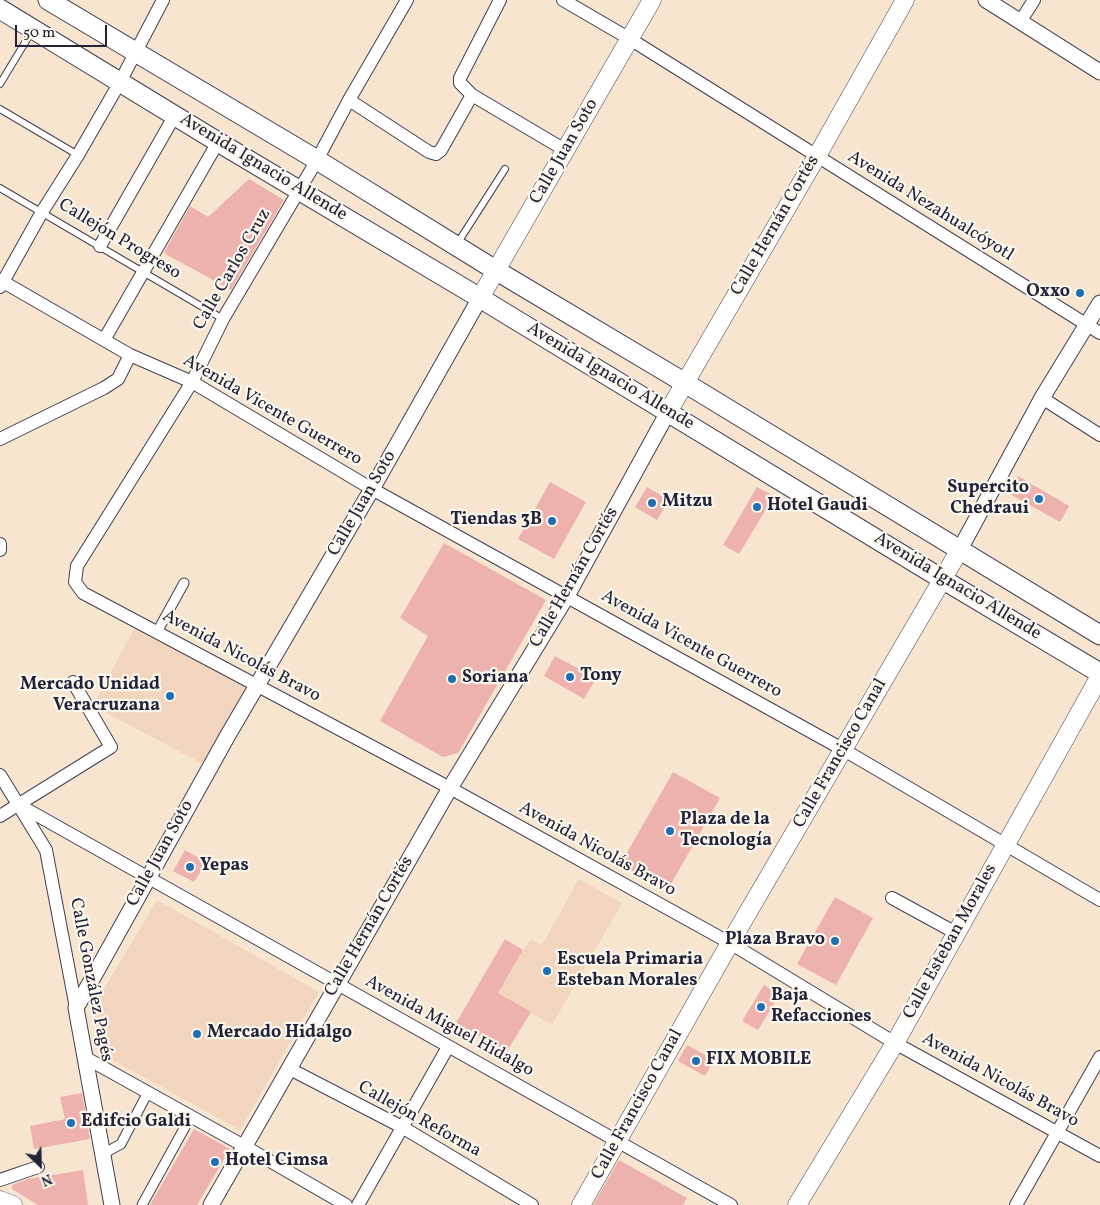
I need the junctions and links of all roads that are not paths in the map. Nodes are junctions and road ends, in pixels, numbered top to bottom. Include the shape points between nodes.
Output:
1 (48, 0) edge
2 (163, 0) edge
3 (407, 0) edge
4 (500, 0) edge
5 (563, 0) edge
6 (652, 0) edge
7 (905, 0) edge
8 (986, 0) edge
9 (1034, 0) edge
10 (0, 8) edge
11 (1020, 22) junction
12 (33, 29) junction
13 (630, 39) junction
14 (136, 53) junction
15 (1100, 72) edge
16 (120, 82) junction
17 (0, 84) edge
18 (472, 95) junction
19 (349, 100) junction
20 (0, 109) edge
21 (174, 115) junction
22 (218, 142) junction
23 (566, 150) junction
24 (78, 155) junction
25 (818, 156) junction
26 (317, 160) junction
27 (505, 169) dead end
28 (0, 188) edge
29 (300, 190) junction
30 (42, 212) junction
31 (100, 246) junction
32 (456, 246) junction
33 (497, 271) junction
34 (143, 272) junction
35 (1, 283) edge
36 (480, 298) junction
37 (1100, 303) edge
38 (223, 319) junction
39 (1094, 330) edge
40 (104, 340) junction
41 (130, 355) junction
42 (192, 382) junction
43 (685, 382) junction
44 (1042, 398) junction
45 (668, 412) junction
46 (1100, 435) edge
47 (0, 439) edge
48 (372, 489) junction
49 (959, 551) junction
50 (942, 579) junction
51 (75, 582) joint
52 (184, 583) dead end
53 (567, 596) junction
54 (157, 632) junction
55 (1100, 635) edge
56 (1100, 675) edge
57 (73, 682) dead end
58 (257, 686) junction
59 (844, 750) junction
60 (0, 775) edge
61 (450, 788) junction
62 (19, 805) junction
63 (0, 816) edge
64 (1005, 845) junction
65 (148, 877) junction
66 (892, 898) dead end
67 (1100, 900) edge
68 (956, 933) junction
69 (730, 943) junction
70 (337, 984) junction
71 (76, 1008) junction
72 (895, 1043) junction
73 (448, 1047) junction
74 (1100, 1057) edge
75 (86, 1058) junction
76 (288, 1068) junction
77 (148, 1092) junction
78 (191, 1116) junction
79 (402, 1127) junction
80 (1056, 1132) junction
81 (618, 1142) junction
82 (244, 1146) junction
83 (103, 1154) junction
84 (1100, 1156) edge
85 (38, 1167) dead end
86 (0, 1180) edge
87 (0, 1200) edge
88 (13, 1205) edge
89 (112, 1205) edge
90 (142, 1205) edge
91 (211, 1205) edge
92 (346, 1205) edge
93 (358, 1205) edge
94 (532, 1205) edge
95 (581, 1205) edge
96 (731, 1205) edge
97 (797, 1205) edge
98 (1016, 1205) edge

1 - 14 main road, Avenida Ignacio Allende
2 - 14 street
3 - 19 street, Calle Carlos Cruz
4 - 18 street via 460,78 460,83
5 - 13 street, Avenida Nezahualcóyotl
6 - 13 main road, Calle Juan Soto
7 - 25 main road, Calle Hernán Cortés
8 - 11 street
9 - 11 street
10 - 12 main road, Avenida Ignacio Allende
11 - 15 street
12 - 16 main road, Avenida Ignacio Allende
12 - 17 lane
13 - 23 main road, Calle Juan Soto
13 - 25 street, Avenida Nezahualcóyotl
14 - 16 street
14 - 26 main road, Avenida Ignacio Allende
16 - 21 main road, Avenida Ignacio Allende
16 - 24 street
18 - 19 street via 436,154
18 - 23 street
19 - 26 street, Calle Carlos Cruz
20 - 24 lane
21 - 22 main road, Avenida Ignacio Allende
21 - 31 street
22 - 29 main road, Avenida Ignacio Allende
22 - 34 street
23 - 33 main road, Calle Juan Soto
24 - 30 street
25 - 39 street, Avenida Nezahualcóyotl
25 - 43 main road, Calle Hernán Cortés
26 - 29 street, Calle Carlos Cruz
26 - 32 main road, Avenida Ignacio Allende
27 - 32 lane
28 - 30 lane, Callejón Progreso
29 - 36 main road, Avenida Ignacio Allende
29 - 38 street, Calle Carlos Cruz
30 - 31 lane, Callejón Progreso
30 - 35 street
31 - 34 lane, Callejón Progreso
32 - 33 main road, Avenida Ignacio Allende
33 - 36 main road, Calle Juan Soto
33 - 43 main road, Avenida Ignacio Allende
34 - 38 lane, Callejón Progreso
34 - 40 street
35 - 40 street, Avenida Vicente Guerrero
36 - 45 main road, Avenida Ignacio Allende
36 - 48 street, Calle Juan Soto
37 - 39 street, Calle Francisco Canal
38 - 42 street, Calle Carlos Cruz
39 - 44 street, Calle Francisco Canal
40 - 41 street, Avenida Vicente Guerrero
41 - 42 street, Avenida Vicente Guerrero
41 - 47 street via 118,379
42 - 48 street, Avenida Vicente Guerrero
42 - 51 street, Calle Carlos Cruz via 77,566
43 - 45 main road, Calle Hernán Cortés
43 - 49 main road, Avenida Ignacio Allende
44 - 46 street
44 - 49 street, Calle Francisco Canal
45 - 50 main road, Avenida Ignacio Allende
45 - 53 street, Calle Hernán Cortés
48 - 53 street, Avenida Vicente Guerrero
48 - 58 street, Calle Juan Soto
49 - 50 main road, Calle Francisco Canal
49 - 55 main road, Avenida Ignacio Allende
50 - 56 main road, Avenida Ignacio Allende
50 - 59 main road, Calle Francisco Canal
51 - 54 street, Avenida Nicolás Bravo via 83,593
52 - 54 street
53 - 59 street, Avenida Vicente Guerrero
53 - 61 street, Calle Hernán Cortés
54 - 58 street, Avenida Nicolás Bravo
56 - 64 main road, Calle Esteban Morales
57 - 62 street via 111,747
58 - 61 street, Avenida Nicolás Bravo
58 - 65 street, Calle Juan Soto
59 - 64 street, Avenida Vicente Guerrero
59 - 69 main road, Calle Francisco Canal
60 - 62 street, Calle González Pagés
61 - 69 street, Avenida Nicolás Bravo
61 - 70 street, Calle Hernán Cortés
62 - 63 street
62 - 65 street, Avenida Miguel Hidalgo
62 - 71 street, Calle González Pagés via 46,850
64 - 67 street, Avenida Vicente Guerrero
64 - 68 main road, Calle Esteban Morales
65 - 70 street, Avenida Miguel Hidalgo
65 - 71 street, Calle Juan Soto
66 - 68 street
68 - 72 main road, Calle Esteban Morales
69 - 72 street, Avenida Nicolás Bravo
69 - 81 main road, Calle Francisco Canal
70 - 73 street, Avenida Miguel Hidalgo
70 - 76 street, Calle Hernán Cortés
71 - 75 street, Calle González Pagés
72 - 80 street, Avenida Nicolás Bravo
72 - 97 main road, Calle Esteban Morales
73 - 79 street
73 - 81 street, Avenida Miguel Hidalgo
74 - 80 street
75 - 77 street
75 - 83 street, Calle González Pagés
76 - 79 street, Callejón Reforma
76 - 82 street, Calle Hernán Cortés
77 - 78 street
77 - 83 street via 121,1144
78 - 82 street
78 - 90 street
79 - 93 street
79 - 94 street, Callejón Reforma
80 - 84 street, Avenida Nicolás Bravo
80 - 98 street
81 - 95 main road, Calle Francisco Canal
81 - 96 street, Avenida Miguel Hidalgo
82 - 91 street, Calle Hernán Cortés
82 - 92 street
83 - 89 street, Calle González Pagés
85 - 86 street
87 - 88 main road

